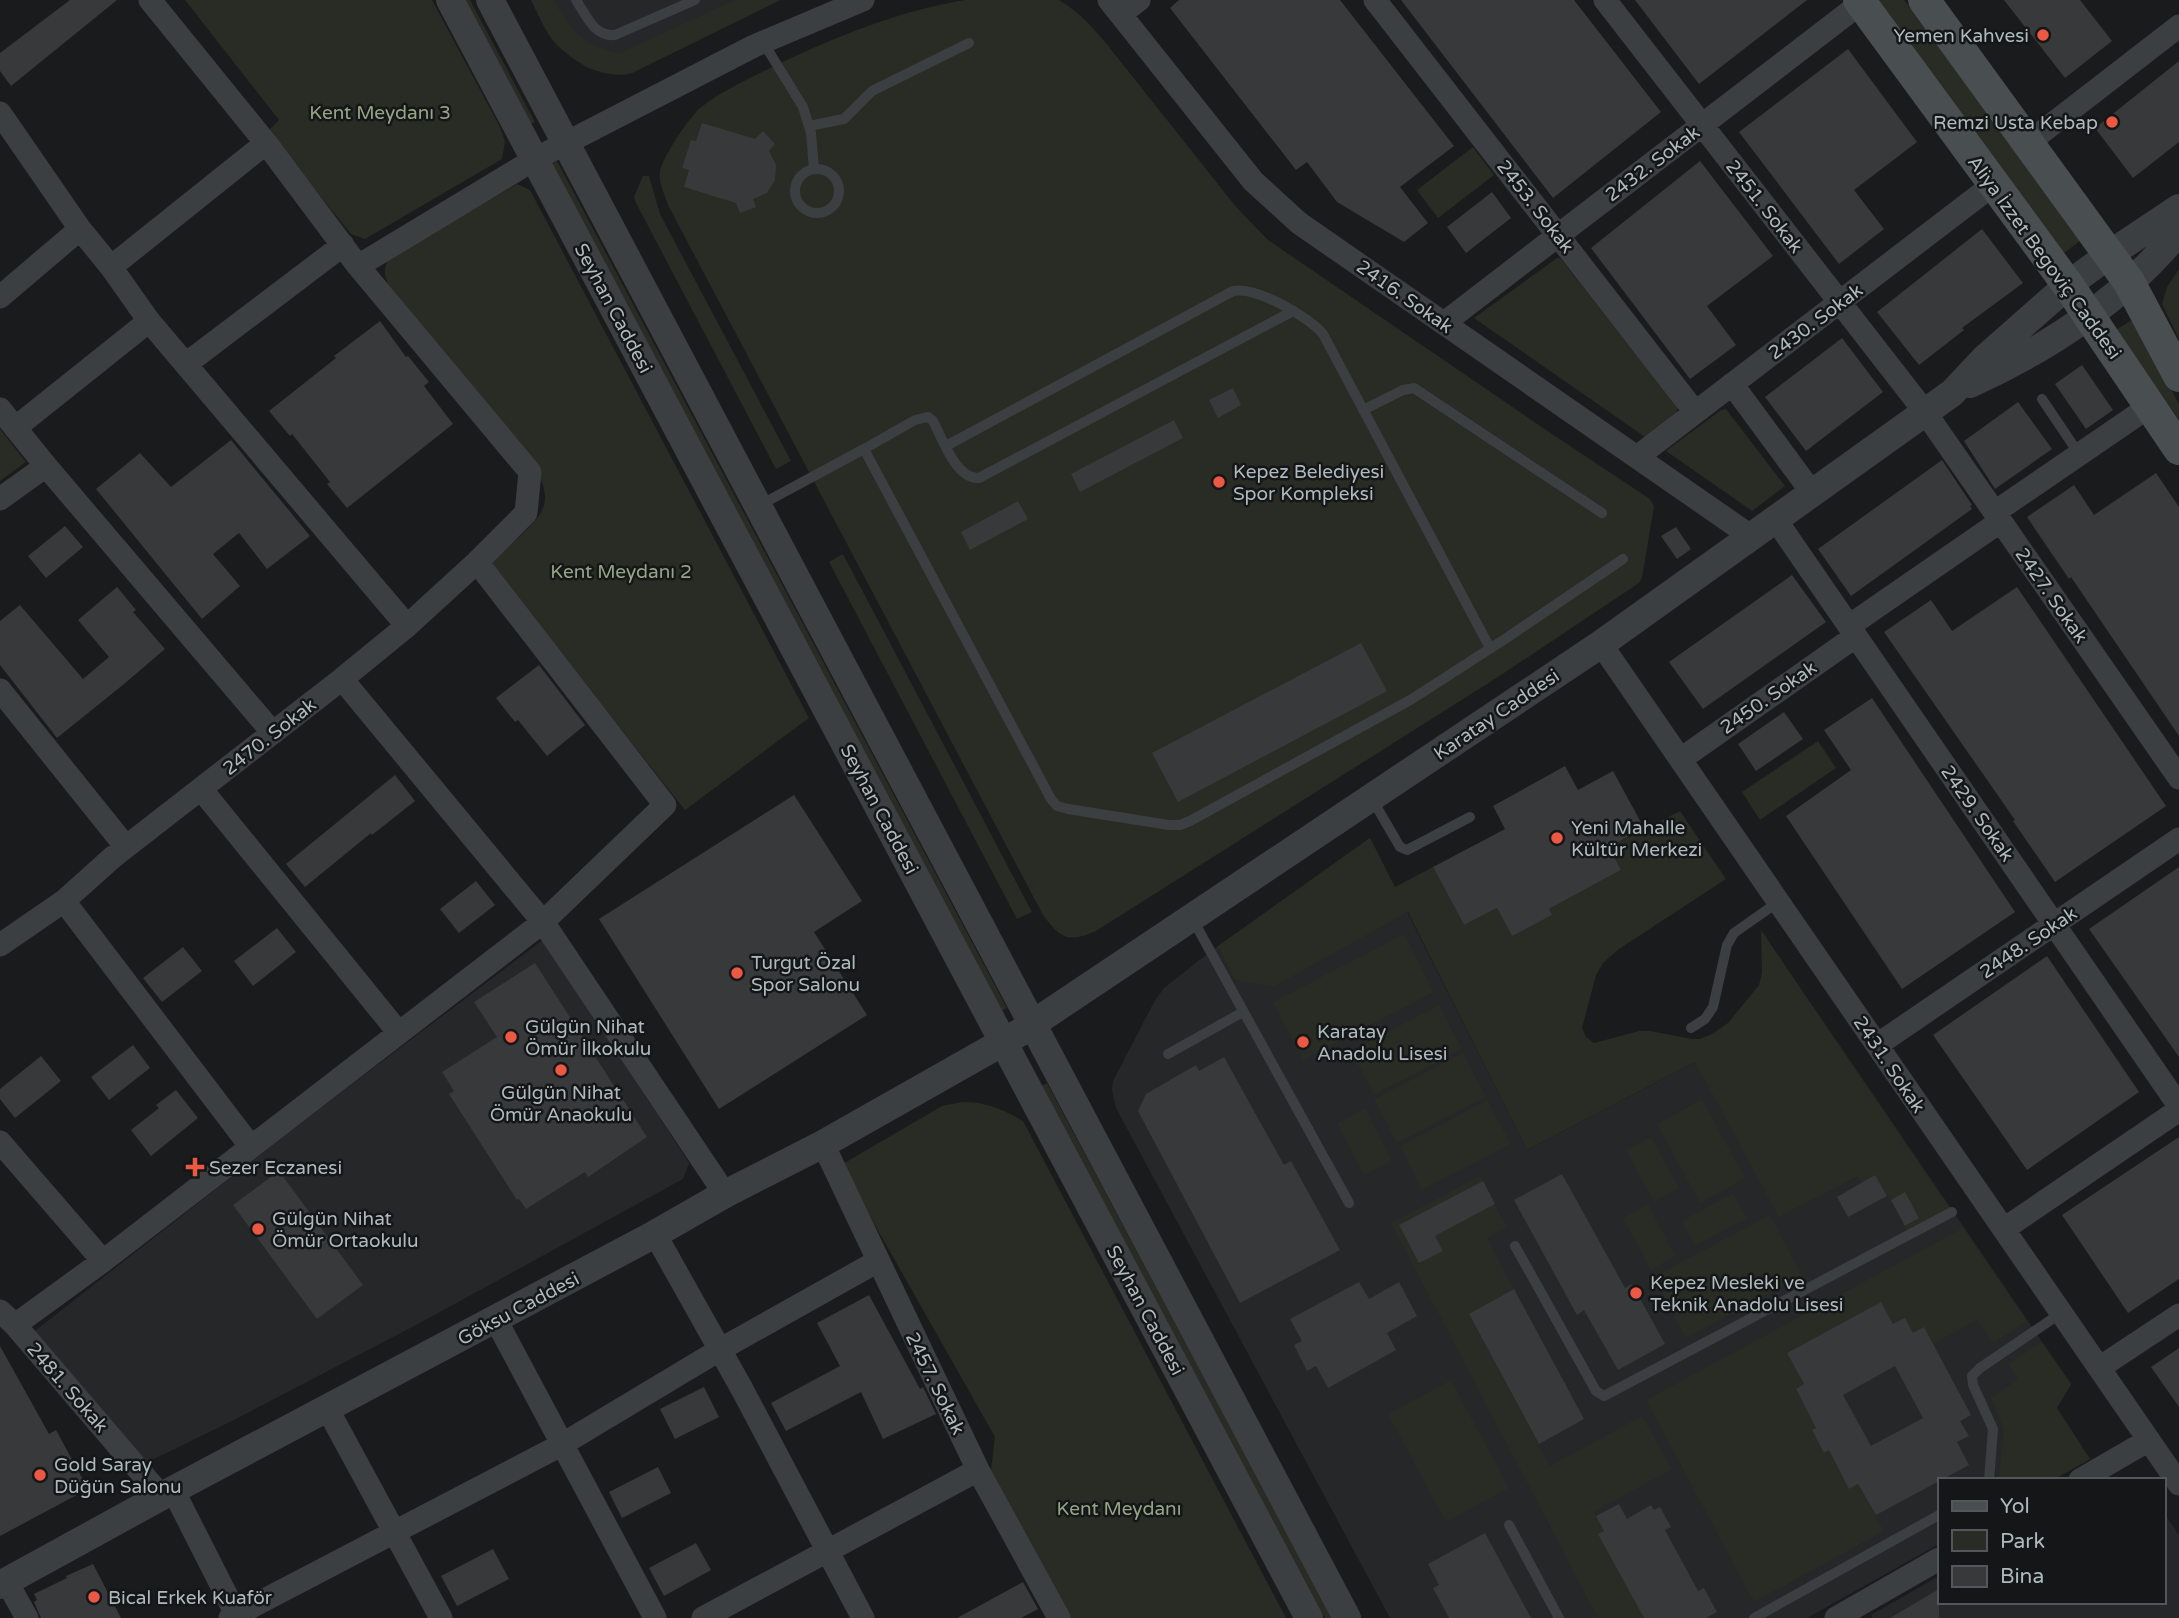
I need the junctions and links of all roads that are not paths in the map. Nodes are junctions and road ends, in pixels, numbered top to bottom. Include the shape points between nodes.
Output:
1 (150, 0) edge
2 (450, 0) edge
3 (490, 0) edge
4 (576, 0) edge
5 (695, 0) edge
6 (818, 0) edge
7 (863, 0) edge
8 (1375, 0) edge
9 (1605, 0) edge
10 (1924, 0) edge
11 (1860, 1) edge
12 (1123, 4) edge
13 (807, 23) junction
14 (2179, 26) edge
15 (763, 42) junction
16 (969, 43) dead end
17 (0, 113) edge
18 (1702, 125) junction
19 (809, 126) junction
20 (266, 143) junction
21 (566, 143) junction
22 (2028, 143) junction
23 (535, 159) junction
24 (814, 169) junction
25 (1994, 184) junction
26 (2179, 208) edge
27 (80, 229) junction
28 (2179, 231) edge
29 (1558, 235) junction
30 (343, 245) junction
31 (2110, 254) junction
32 (358, 266) junction
33 (111, 267) junction
34 (2129, 282) junction
35 (2068, 285) junction
36 (0, 297) edge
37 (1840, 302) junction
38 (1293, 311) junction
39 (2088, 314) junction
40 (149, 321) junction
41 (1444, 323) junction
42 (186, 363) junction
43 (2179, 376) edge
44 (1732, 384) junction
45 (1952, 393) junction
46 (2042, 400) dead end
47 (2150, 405) junction
48 (0, 410) edge
49 (1363, 410) junction
50 (1695, 412) junction
51 (1925, 412) junction
52 (15, 428) junction
53 (946, 446) junction
54 (864, 449) junction
55 (2179, 449) edge
56 (2079, 454) junction
57 (1637, 457) junction
58 (46, 467) junction
59 (1813, 494) junction
60 (0, 499) edge
61 (758, 506) junction
62 (1602, 513) dead end
63 (1998, 516) junction
64 (1776, 520) junction
65 (1752, 537) junction
66 (1623, 559) dead end
67 (477, 562) junction
68 (407, 626) junction
69 (1852, 631) junction
70 (1601, 644) junction
71 (1490, 649) junction
72 (342, 679) junction
73 (0, 690) edge
74 (273, 733) junction
75 (1681, 759) junction
76 (2179, 778) edge
77 (201, 789) junction
78 (1371, 796) junction
79 (1470, 817) dead end
80 (2179, 839) edge
81 (126, 847) junction
82 (64, 901) junction
83 (1778, 902) junction
84 (1192, 918) junction
85 (543, 922) junction
86 (2054, 924) junction
87 (0, 945) edge
88 (1243, 1012) junction
89 (1032, 1025) junction
90 (1691, 1028) dead end
91 (399, 1033) junction
92 (1004, 1042) junction
93 (1877, 1045) junction
94 (1168, 1054) dead end
95 (2179, 1108) edge
96 (0, 1142) edge
97 (822, 1144) junction
98 (251, 1147) junction
99 (725, 1194) junction
100 (1349, 1203) dead end
101 (1952, 1212) dead end
102 (2004, 1229) junction
103 (656, 1234) junction
104 (1515, 1246) dead end
105 (878, 1261) junction
106 (103, 1262) junction
107 (2061, 1313) junction
108 (2179, 1315) edge
109 (8, 1318) edge
110 (496, 1320) junction
111 (721, 1349) junction
112 (2099, 1368) junction
113 (327, 1408) junction
114 (2149, 1440) junction
115 (561, 1445) junction
116 (978, 1470) junction
117 (1989, 1478) edge
118 (2083, 1478) edge
119 (2179, 1484) edge
120 (167, 1494) junction
121 (1938, 1516) edge
122 (1509, 1525) dead end
123 (394, 1531) junction
124 (828, 1552) junction
125 (1938, 1560) edge
126 (3, 1584) edge
127 (1850, 1615) edge
128 (234, 1617) edge
129 (27, 1618) edge
130 (441, 1618) edge
131 (655, 1618) edge
132 (703, 1618) edge
133 (863, 1618) edge
134 (1059, 1618) edge
135 (1310, 1618) edge
136 (1347, 1618) edge
137 (1559, 1618) edge
138 (1754, 1618) edge

1 - 20 street
2 - 23 street, Seyhan Caddesi
3 - 21 street, Seyhan Caddesi
4 - 5 lane via 596,30 608,36
6 - 13 street
7 - 13 street
8 - 29 street, 2453. Sokak
9 - 18 street, 2451. Sokak
10 - 22 main road
11 - 18 street, 2432. Sokak
11 - 25 main road, Aliya İzzet Begoviç Caddesi
12 - 41 street, 2416. Sokak via 1253,181 1299,223
13 - 15 street
14 - 22 street
15 - 19 lane via 803,107
15 - 21 street
16 - 19 lane via 872,91 844,119
17 - 27 street
18 - 29 street, 2432. Sokak
18 - 37 street, 2451. Sokak
19 - 24 lane
20 - 30 street
20 - 33 street
21 - 23 street
21 - 61 street, Seyhan Caddesi
22 - 31 main road
23 - 32 street
23 - 92 street, Seyhan Caddesi
24 - 24 lane via 801,175 794,194 801,208 823,213 839,197 838,183 828,172
25 - 35 main road, Aliya İzzet Begoviç Caddesi
25 - 37 street, 2430. Sokak
26 - 31 street, Karatay Caddesi
27 - 33 street
27 - 36 street
28 - 34 street, Karatay Caddesi
29 - 41 street, 2432. Sokak
29 - 50 street, 2453. Sokak
30 - 32 street
30 - 42 street
31 - 34 main road
31 - 35 street, Karatay Caddesi
32 - 67 street, 2470. Sokak via 530,472 526,513
33 - 40 street
34 - 39 street, Karatay Caddesi
34 - 43 main road
35 - 39 main road, Aliya İzzet Begoviç Caddesi
35 - 45 street, Karatay Caddesi
37 - 44 street, 2430. Sokak
37 - 51 street, 2451. Sokak
38 - 49 lane via 1324,334
38 - 53 lane via 1252,291 1233,291
38 - 53 lane via 979,478 964,474
39 - 45 street, Karatay Caddesi via 2017,361
39 - 47 main road, Aliya İzzet Begoviç Caddesi
40 - 42 street
40 - 52 street
41 - 57 street, 2416. Sokak
42 - 68 street
44 - 50 street, 2430. Sokak
44 - 59 street
45 - 51 street, Karatay Caddesi
46 - 56 lane
47 - 55 main road, Aliya İzzet Begoviç Caddesi
47 - 56 street, 2450. Sokak
48 - 52 street
49 - 62 lane via 1414,388
49 - 71 lane
50 - 57 street, 2430. Sokak
51 - 59 street, Karatay Caddesi
51 - 63 street, 2427. Sokak
52 - 58 street
53 - 54 lane via 928,417
54 - 61 lane
54 - 71 lane via 1057,806 1180,825 1412,699
56 - 63 street, 2450. Sokak
57 - 65 street, 2416. Sokak
58 - 60 street
58 - 74 street
59 - 64 street, Karatay Caddesi
61 - 89 street, Seyhan Caddesi
63 - 69 street, 2450. Sokak
63 - 76 street, 2427. Sokak
64 - 65 street, Karatay Caddesi
64 - 69 street, 2429. Sokak
65 - 70 street, Karatay Caddesi
66 - 71 lane
67 - 68 street, 2470. Sokak
67 - 85 street via 665,805
68 - 72 street, 2470. Sokak
69 - 75 street, 2450. Sokak
69 - 86 street, 2429. Sokak
70 - 75 street, 2431. Sokak
70 - 78 street, Karatay Caddesi
72 - 74 street, 2470. Sokak
72 - 85 street
73 - 81 street
74 - 77 street, 2470. Sokak
75 - 83 street, 2431. Sokak
77 - 81 street, 2470. Sokak
77 - 91 street
78 - 79 lane via 1400,847 1407,850
78 - 84 street, Karatay Caddesi
80 - 86 street, 2448. Sokak
81 - 82 street, 2470. Sokak
82 - 87 street, 2470. Sokak
82 - 98 street
83 - 90 lane via 1734,933 1713,1007
83 - 93 street, 2431. Sokak
84 - 88 lane
84 - 89 street, Karatay Caddesi
85 - 91 street
85 - 99 street
86 - 93 street, 2448. Sokak
86 - 95 street, 2429. Sokak
88 - 94 lane
88 - 100 lane
89 - 92 street, Göksu Caddesi
89 - 136 street, Seyhan Caddesi
91 - 98 street
92 - 97 street, Göksu Caddesi
92 - 135 street, Seyhan Caddesi
93 - 102 street, 2431. Sokak
95 - 102 street
96 - 106 street
97 - 99 street, Göksu Caddesi
97 - 105 street, 2457. Sokak
98 - 106 street
99 - 103 street, Göksu Caddesi
101 - 104 lane via 1604,1396 1596,1391
102 - 107 street, 2431. Sokak
103 - 110 street, Göksu Caddesi
103 - 111 street
105 - 111 street
105 - 116 street, 2457. Sokak
106 - 109 street
107 - 112 street, 2431. Sokak
107 - 117 lane via 1972,1376 1993,1429
108 - 112 street
109 - 120 street, 2481. Sokak
110 - 113 street, Göksu Caddesi
110 - 115 street
111 - 115 street
111 - 124 street
112 - 114 street, 2431. Sokak
113 - 120 street, Göksu Caddesi
113 - 123 street
114 - 118 street
114 - 119 street, 2431. Sokak
115 - 123 street
115 - 131 street
116 - 124 street
116 - 134 street, 2457. Sokak
120 - 126 street, Göksu Caddesi
120 - 128 street, 2481. Sokak
121 - 138 lane
122 - 137 lane
123 - 128 street
123 - 130 street
124 - 132 street
124 - 133 street
125 - 127 street
126 - 129 street

